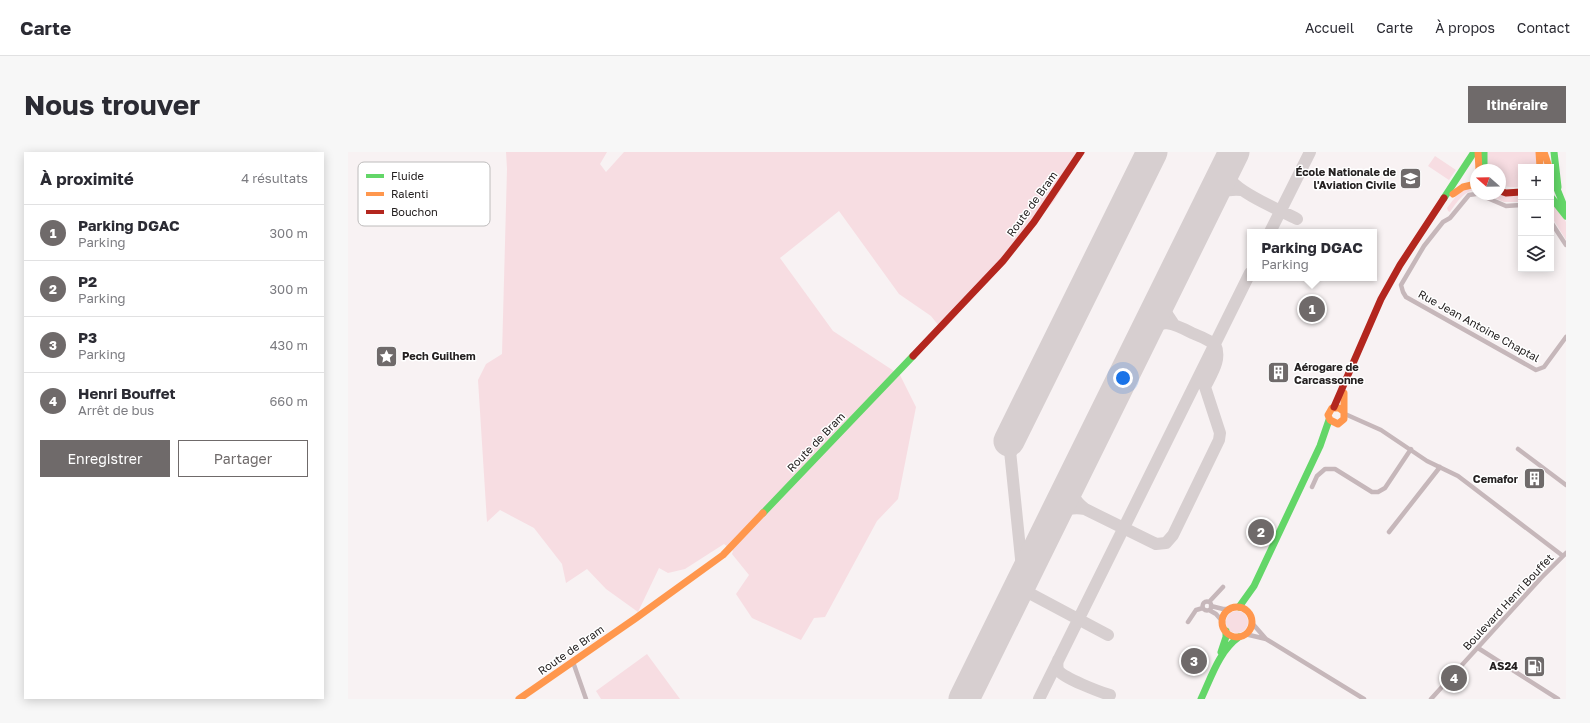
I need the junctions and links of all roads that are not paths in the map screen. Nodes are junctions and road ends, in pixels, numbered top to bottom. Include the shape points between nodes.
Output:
1 (1081, 152) edge
2 (1479, 152) edge
3 (1539, 152) edge
4 (1544, 152) edge
5 (1554, 152) edge
6 (1470, 161) junction
7 (1472, 164) edge
8 (1479, 164) edge
9 (1484, 164) edge
10 (1540, 164) edge
11 (1548, 164) edge
12 (1554, 182) edge
13 (1470, 185) edge
14 (1518, 191) edge
15 (1506, 192) edge
16 (1453, 194) junction
17 (1470, 195) edge
18 (1559, 196) junction
19 (1492, 200) edge
20 (1553, 200) edge
21 (1518, 206) edge
22 (1566, 210) edge
23 (1566, 216) edge
24 (1554, 227) edge
25 (1421, 235) junction
26 (1566, 245) edge
27 (1566, 337) edge
28 (1348, 378) junction
29 (1334, 408) junction
30 (1339, 418) junction
31 (1411, 449) junction
32 (1518, 449) dead end
33 (1440, 467) junction
34 (1312, 486) dead end
35 (1566, 486) edge
36 (1389, 532) dead end
37 (1564, 555) edge
38 (1254, 586) junction
39 (1223, 587) dead end
40 (1210, 606) junction
41 (1203, 608) junction
42 (1235, 608) junction
43 (1248, 612) junction
44 (1188, 622) dead end
45 (1223, 622) junction
46 (1252, 623) junction
47 (1226, 631) junction
48 (1242, 636) junction
49 (1266, 639) junction
50 (1478, 648) junction
51 (573, 662) junction
52 (1218, 664) junction
53 (519, 699) edge
54 (586, 699) edge
55 (1201, 699) edge
56 (1364, 699) edge
57 (1431, 699) edge
58 (1558, 699) edge

1 - 51 main road, Route de Bram via 1034,222 1003,262 723,555
2 - 6 main road
2 - 8 main road
2 - 9 main road
3 - 10 main road
4 - 11 main road
5 - 18 main road
6 - 7 main road
6 - 16 main road
6 - 25 main road
12 - 18 main road
13 - 16 main road
14 - 15 main road
16 - 25 main road
17 - 27 street, Rue Jean Antoine Chaptal via 1424,246 1401,285 1406,297 1536,370 1544,367
18 - 22 main road
19 - 21 street, Rue Jean Antoine Chaptal via 1506,206
20 - 23 main road
24 - 26 street
25 - 28 main road via 1400,265 1382,299
28 - 29 main road
28 - 30 main road
29 - 30 main road via 1339,408
29 - 30 main road via 1329,412
30 - 31 street via 1357,420 1381,430
30 - 38 main road via 1320,446
31 - 33 street
31 - 34 street via 1385,488 1378,492 1372,492 1335,469 1325,469 1317,476
32 - 35 street
33 - 36 street
33 - 37 street via 1458,476
37 - 50 street, Boulevard Henri Bouffet
38 - 42 main road
38 - 43 main road
39 - 40 street
40 - 41 street via 1205,610
40 - 41 street via 1204,602
40 - 42 street
40 - 45 street
41 - 44 street via 1196,610
42 - 43 main road
42 - 45 main road via 1225,614
43 - 46 main road
45 - 47 main road
46 - 48 main road via 1249,631
46 - 49 street
47 - 48 main road via 1232,636
47 - 52 main road
48 - 49 street
48 - 52 main road via 1236,638
49 - 56 street
50 - 57 street, Boulevard Henri Bouffet
50 - 58 street
51 - 53 main road, Route de Bram
51 - 54 street
52 - 55 main road

